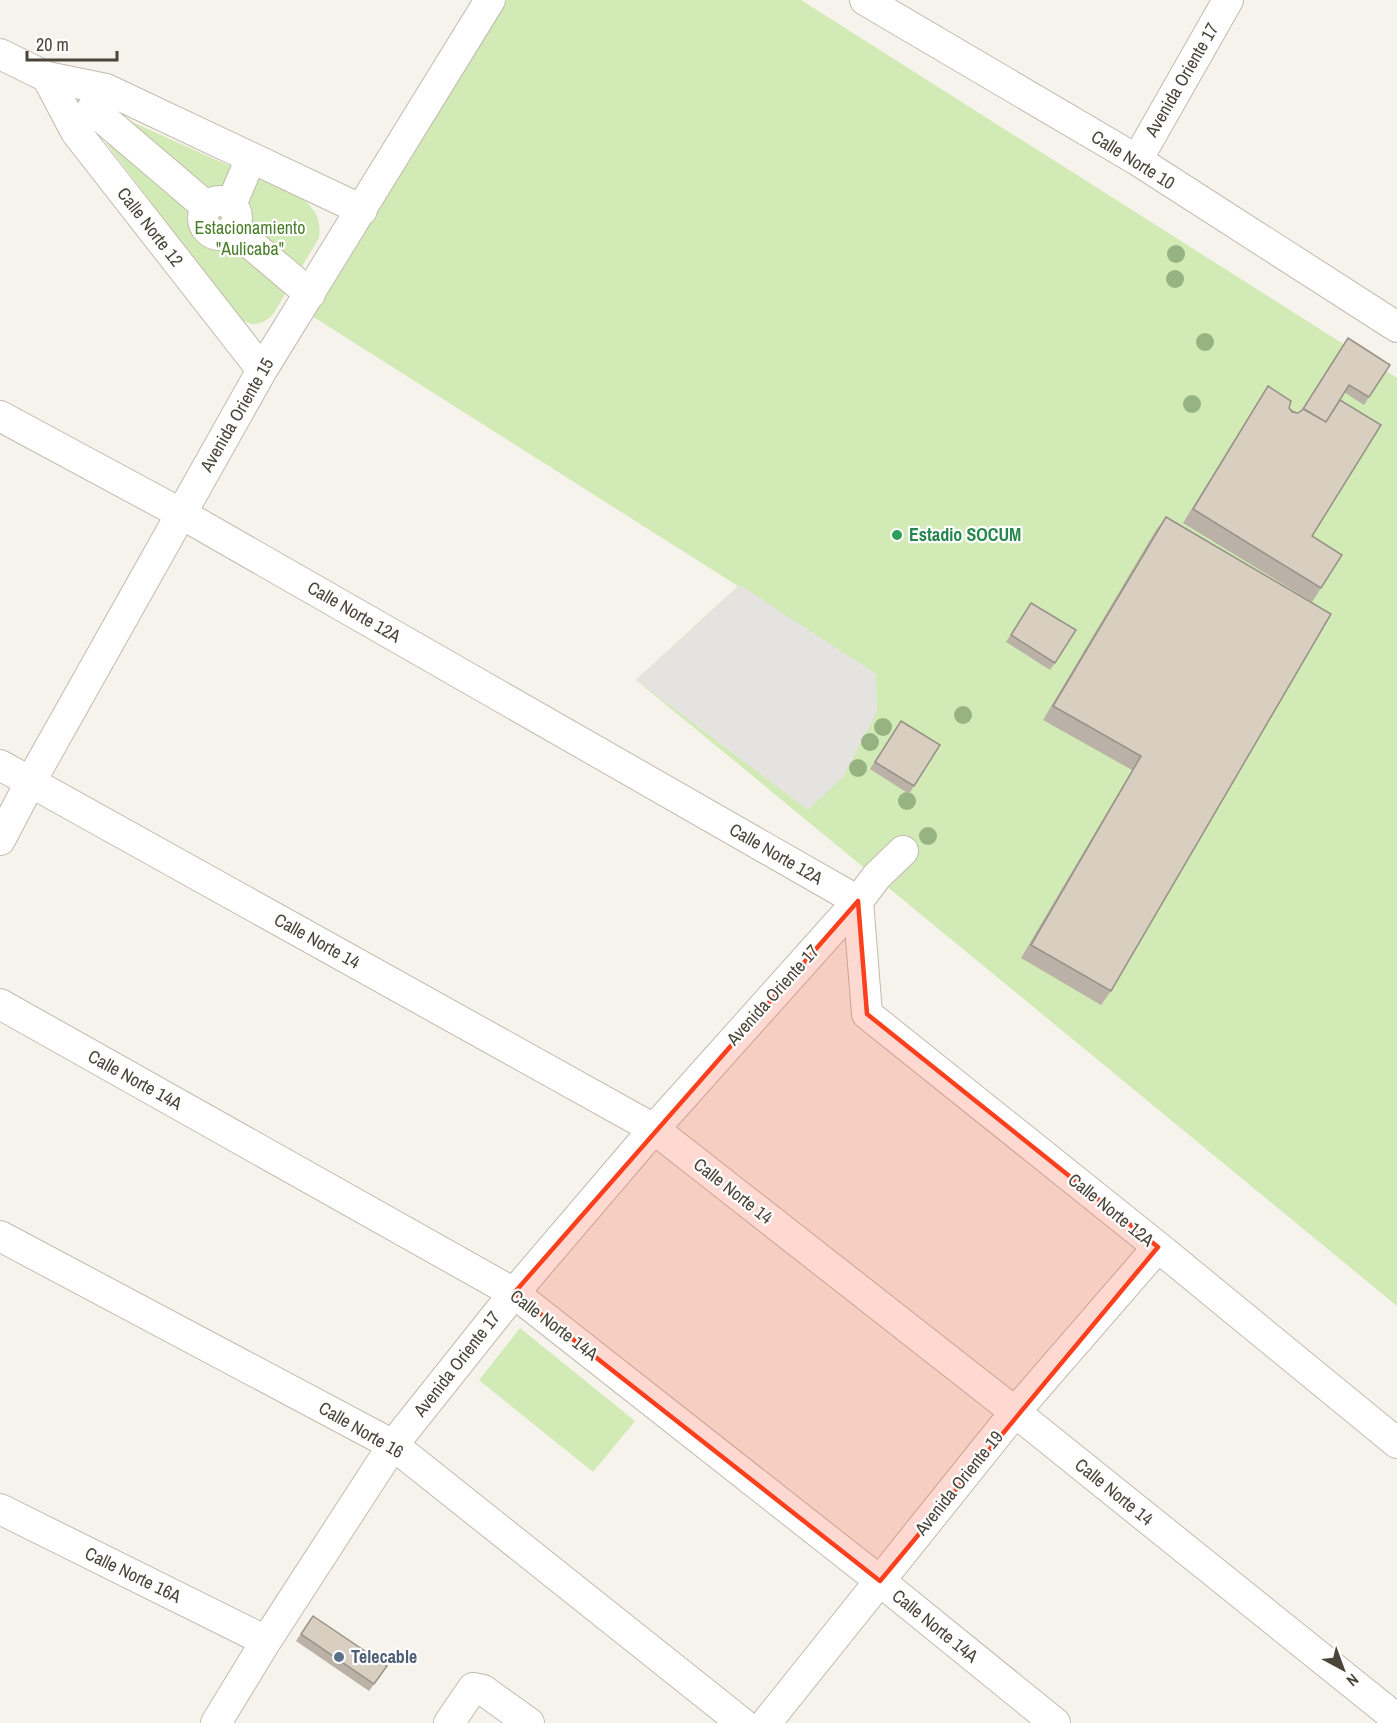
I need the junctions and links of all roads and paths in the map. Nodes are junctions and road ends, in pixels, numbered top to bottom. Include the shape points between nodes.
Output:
1 (490, 0) edge
2 (865, 0) edge
3 (1228, 0) edge
4 (0, 54) edge
5 (47, 77) junction
6 (91, 110) junction
7 (251, 158) junction
8 (1137, 160) junction
9 (362, 210) junction
10 (220, 218) junction
11 (174, 258) junction
12 (310, 294) junction
13 (1397, 327) edge
14 (262, 370) junction
15 (0, 416) edge
16 (180, 513) junction
17 (0, 765) edge
18 (31, 781) junction
19 (0, 840) edge
20 (903, 851) dead end
21 (858, 901) junction
22 (0, 1004) edge
23 (654, 1129) junction
24 (0, 1236) edge
25 (1158, 1247) junction
26 (514, 1293) junction
27 (1015, 1412) junction
28 (1397, 1443) edge
29 (393, 1445) junction
30 (0, 1509) edge
31 (880, 1581) junction
32 (266, 1641) junction
33 (1397, 1719) edge
34 (216, 1723) edge
35 (449, 1723) edge
36 (529, 1723) edge
37 (742, 1723) edge
38 (766, 1723) edge
39 (1056, 1723) edge

1 - 9 street, Avenida Oriente 15
2 - 8 street, Calle Norte 10
3 - 8 street, Avenida Oriente 17
4 - 5 street
5 - 6 street, Calle Norte 12
5 - 6 street
6 - 7 street
6 - 10 street
6 - 11 street, Calle Norte 12
7 - 9 street
7 - 10 street
8 - 13 street, Calle Norte 10
9 - 12 street, Avenida Oriente 15
10 - 11 street
10 - 12 street
11 - 14 street, Calle Norte 12
12 - 14 street, Avenida Oriente 15
14 - 16 street, Avenida Oriente 15
15 - 16 street, Calle Norte 12A
16 - 18 street, Avenida Oriente 15
16 - 21 street, Calle Norte 12A
17 - 18 street, Calle Norte 14
18 - 19 street, Avenida Oriente 15
18 - 23 street, Calle Norte 14
20 - 21 street, Avenida Oriente 17
21 - 23 street, Avenida Oriente 17
21 - 25 street, Calle Norte 12A via 867,1014
22 - 26 street, Calle Norte 14A
23 - 26 street, Avenida Oriente 17
23 - 27 street, Calle Norte 14
24 - 29 street, Calle Norte 16
25 - 27 street, Avenida Oriente 19
25 - 28 street, Calle Norte 12A
26 - 29 street, Avenida Oriente 17
26 - 31 street, Calle Norte 14A
27 - 31 street, Avenida Oriente 19
27 - 33 street, Calle Norte 14
29 - 32 street, Avenida Oriente 17
29 - 37 street, Calle Norte 16
30 - 32 street, Calle Norte 16A
31 - 38 street, Avenida Oriente 19
31 - 39 street, Calle Norte 14A
32 - 34 street, Avenida Oriente 17
35 - 36 street via 473,1688 483,1690

